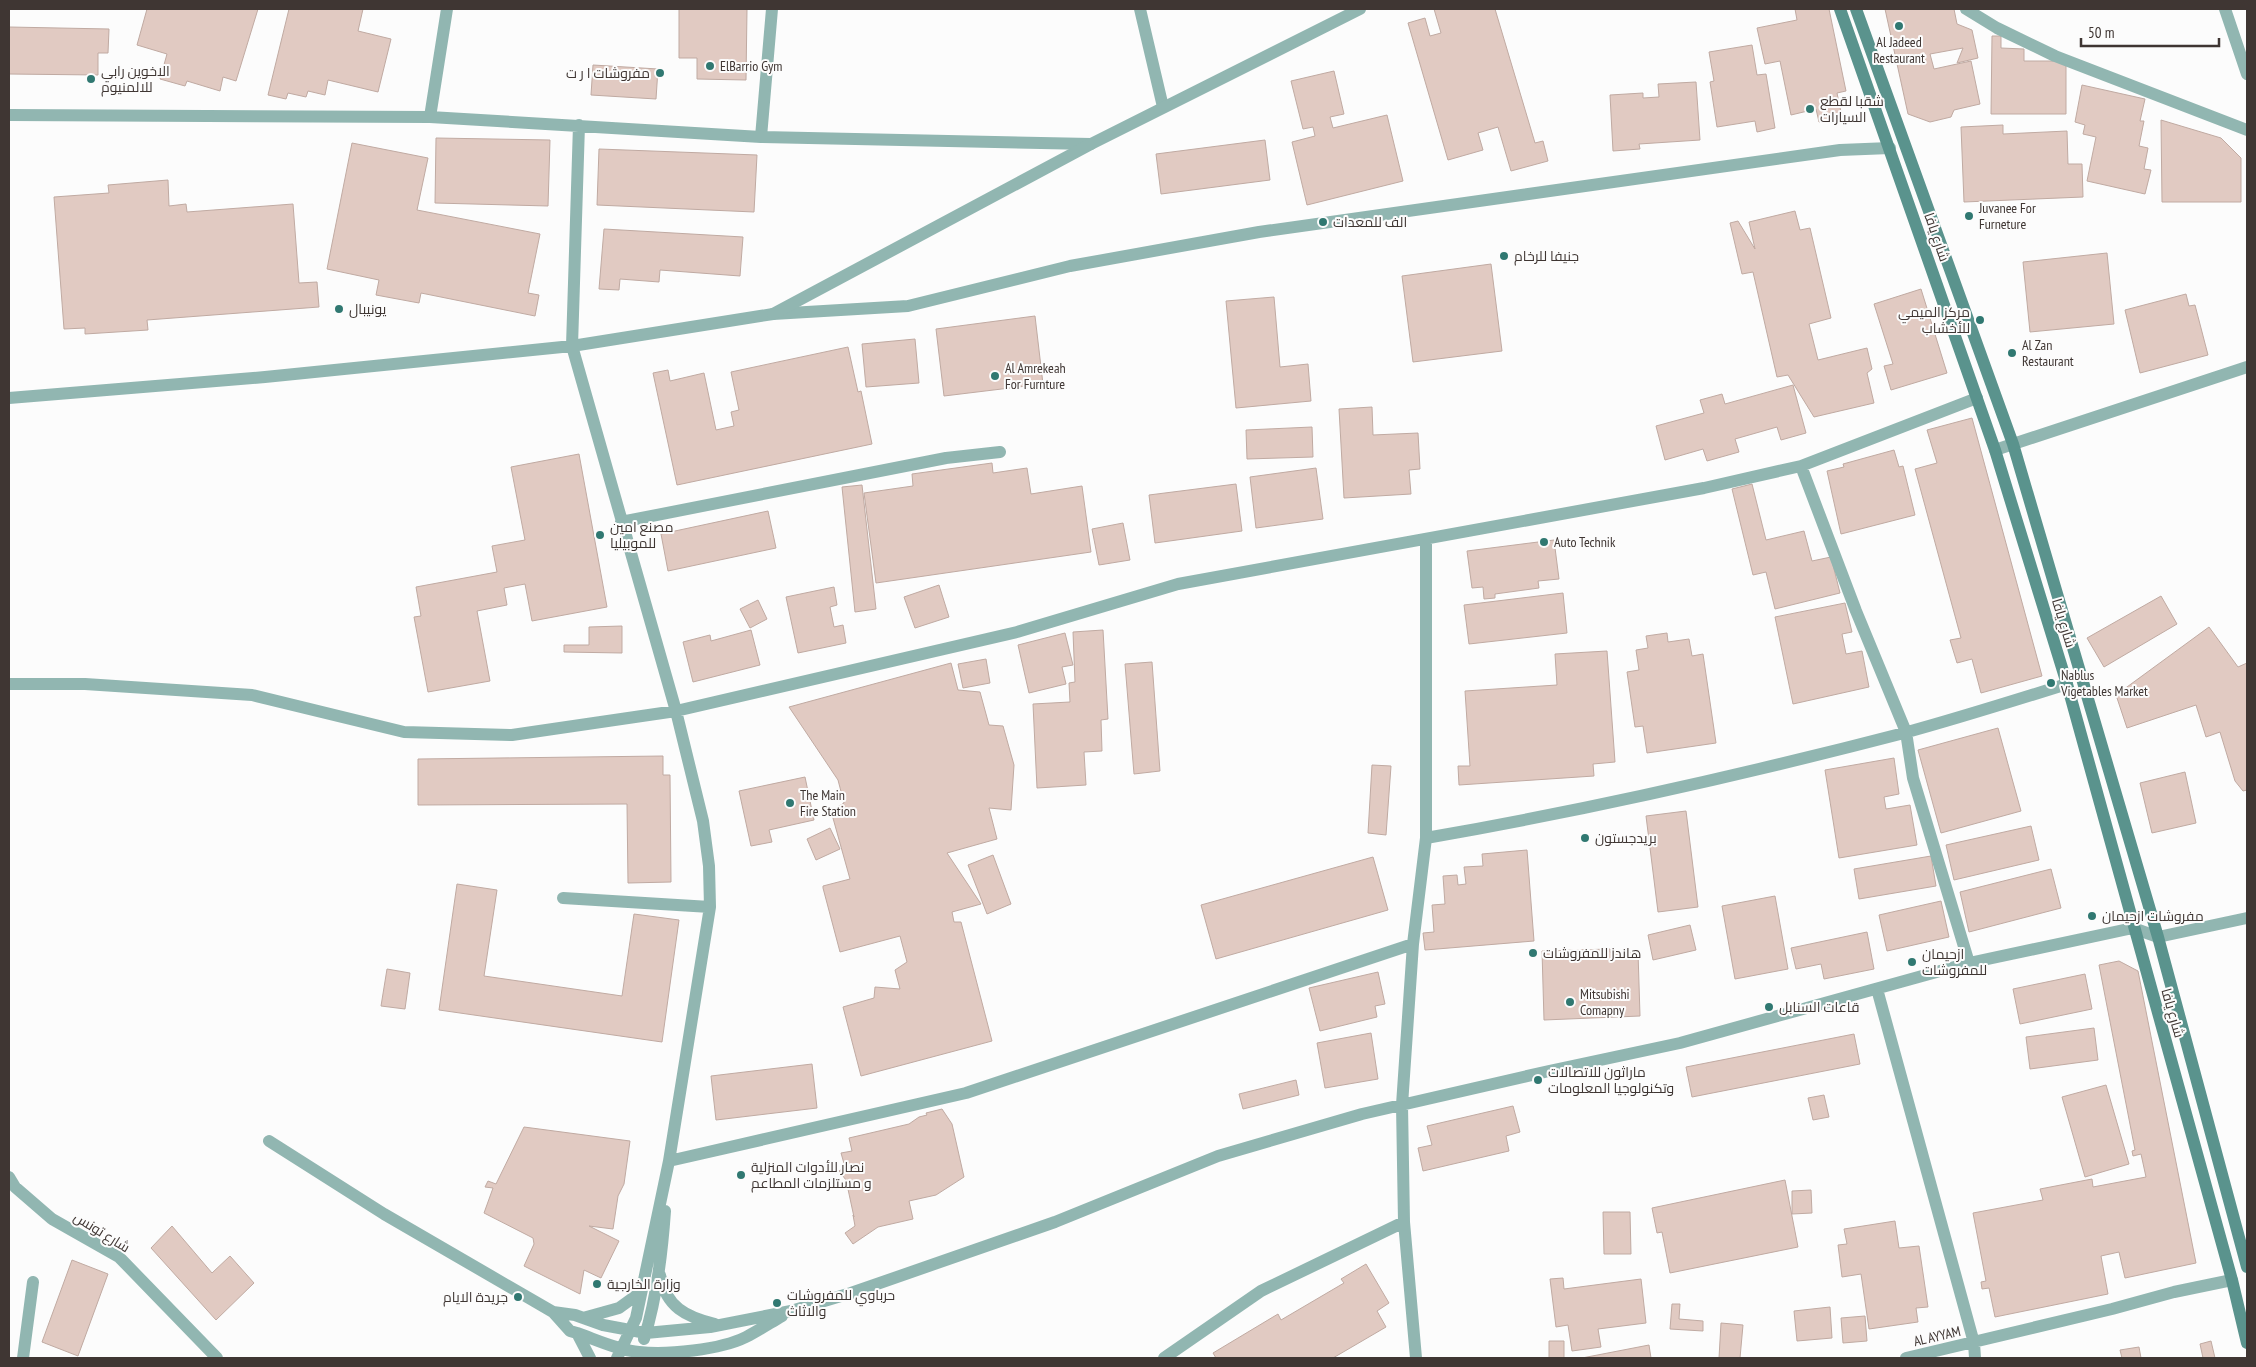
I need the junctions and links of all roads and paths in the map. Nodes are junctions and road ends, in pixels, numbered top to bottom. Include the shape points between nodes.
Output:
1 (447, 9) edge
2 (772, 9) edge
3 (1140, 9) edge
4 (1360, 9) edge
5 (1840, 9) edge
6 (1856, 9) edge
7 (1966, 9) edge
8 (2225, 9) edge
9 (2247, 74) edge
10 (1163, 107) junction
11 (9, 115) edge
12 (430, 117) junction
13 (579, 125) junction
14 (2247, 130) edge
15 (761, 137) junction
16 (1091, 144) junction
17 (1890, 148) junction
18 (773, 314) junction
19 (572, 346) junction
20 (2247, 366) edge
21 (9, 398) edge
22 (1977, 398) junction
23 (2013, 444) junction
24 (1995, 450) junction
25 (1000, 452) dead end
26 (1801, 466) junction
27 (621, 522) junction
28 (1426, 539) junction
29 (9, 684) edge
30 (2067, 684) junction
31 (676, 711) junction
32 (1906, 732) junction
33 (1426, 838) junction
34 (564, 898) dead end
35 (710, 907) junction
36 (2247, 918) edge
37 (2133, 928) junction
38 (2158, 937) junction
39 (1413, 944) junction
40 (1969, 963) junction
41 (1877, 989) junction
42 (1402, 1105) junction
43 (269, 1142) dead end
44 (669, 1161) junction
45 (9, 1177) edge
46 (1404, 1222) junction
47 (2247, 1268) edge
48 (658, 1269) junction
49 (2232, 1280) junction
50 (33, 1282) dead end
51 (641, 1292) junction
52 (791, 1311) junction
53 (553, 1312) junction
54 (584, 1318) junction
55 (720, 1325) junction
56 (629, 1332) junction
57 (577, 1333) junction
58 (646, 1334) junction
59 (1974, 1343) junction
60 (2247, 1343) edge
61 (704, 1348) junction
62 (619, 1353) edge
63 (639, 1355) edge
64 (23, 1358) edge
65 (217, 1358) edge
66 (590, 1358) edge
67 (681, 1358) edge
68 (1164, 1358) edge
69 (1416, 1358) edge
70 (1906, 1358) edge
71 (1975, 1358) edge

1 - 12 street
2 - 15 street
3 - 10 street
4 - 10 street
5 - 17 main road, شارع يافا
6 - 23 main road, شارع يافا
7 - 14 street via 2055,56
8 - 9 street
10 - 16 street
11 - 12 street
12 - 13 street
13 - 15 street
13 - 19 street
15 - 16 street
16 - 18 street
17 - 18 street via 1840,150 1259,232 1070,266 908,306
17 - 22 main road, شارع يافا
18 - 19 street
19 - 21 street via 265,377
19 - 27 street
20 - 23 street
22 - 24 main road, شارع يافا
22 - 26 street
23 - 24 street
23 - 38 main road, شارع يافا
24 - 30 main road, شارع يافا
25 - 27 street via 946,458
26 - 28 street via 1704,488
26 - 32 street
27 - 31 street
28 - 31 street via 1178,584 1017,632
28 - 33 street
29 - 31 street via 85,684 252,695 404,732 512,735
30 - 32 street
30 - 37 main road, شارع يافا
31 - 35 street via 703,821
32 - 33 street via 1662,792
32 - 40 street via 1913,778
33 - 39 street
34 - 35 street
35 - 44 street
36 - 38 street
37 - 38 street
37 - 40 street
37 - 49 main road, شارع يافا
38 - 47 main road, شارع يافا
39 - 42 street
39 - 44 street via 966,1094
40 - 41 street
41 - 42 street via 1680,1043
41 - 59 street
42 - 46 street
42 - 52 street via 1218,1156 1055,1222
43 - 53 street via 384,1214
44 - 48 street
44 - 51 street
45 - 65 street, شارع تونس via 15,1187 52,1219 119,1257
46 - 68 street via 1261,1291
46 - 69 street
48 - 55 street via 665,1294 679,1310
48 - 58 street
49 - 59 street, AL AYYAM
49 - 60 main road, شارع يافا
50 - 64 street
51 - 54 street via 619,1308
51 - 56 street via 636,1318
52 - 55 street
52 - 61 street via 745,1338
53 - 54 street
53 - 57 street via 570,1331
54 - 56 street
55 - 58 street
56 - 58 street
56 - 62 street
57 - 62 street
57 - 66 street
58 - 63 street
59 - 70 street, AL AYYAM
59 - 71 street
61 - 63 street
61 - 67 street
62 - 63 street

